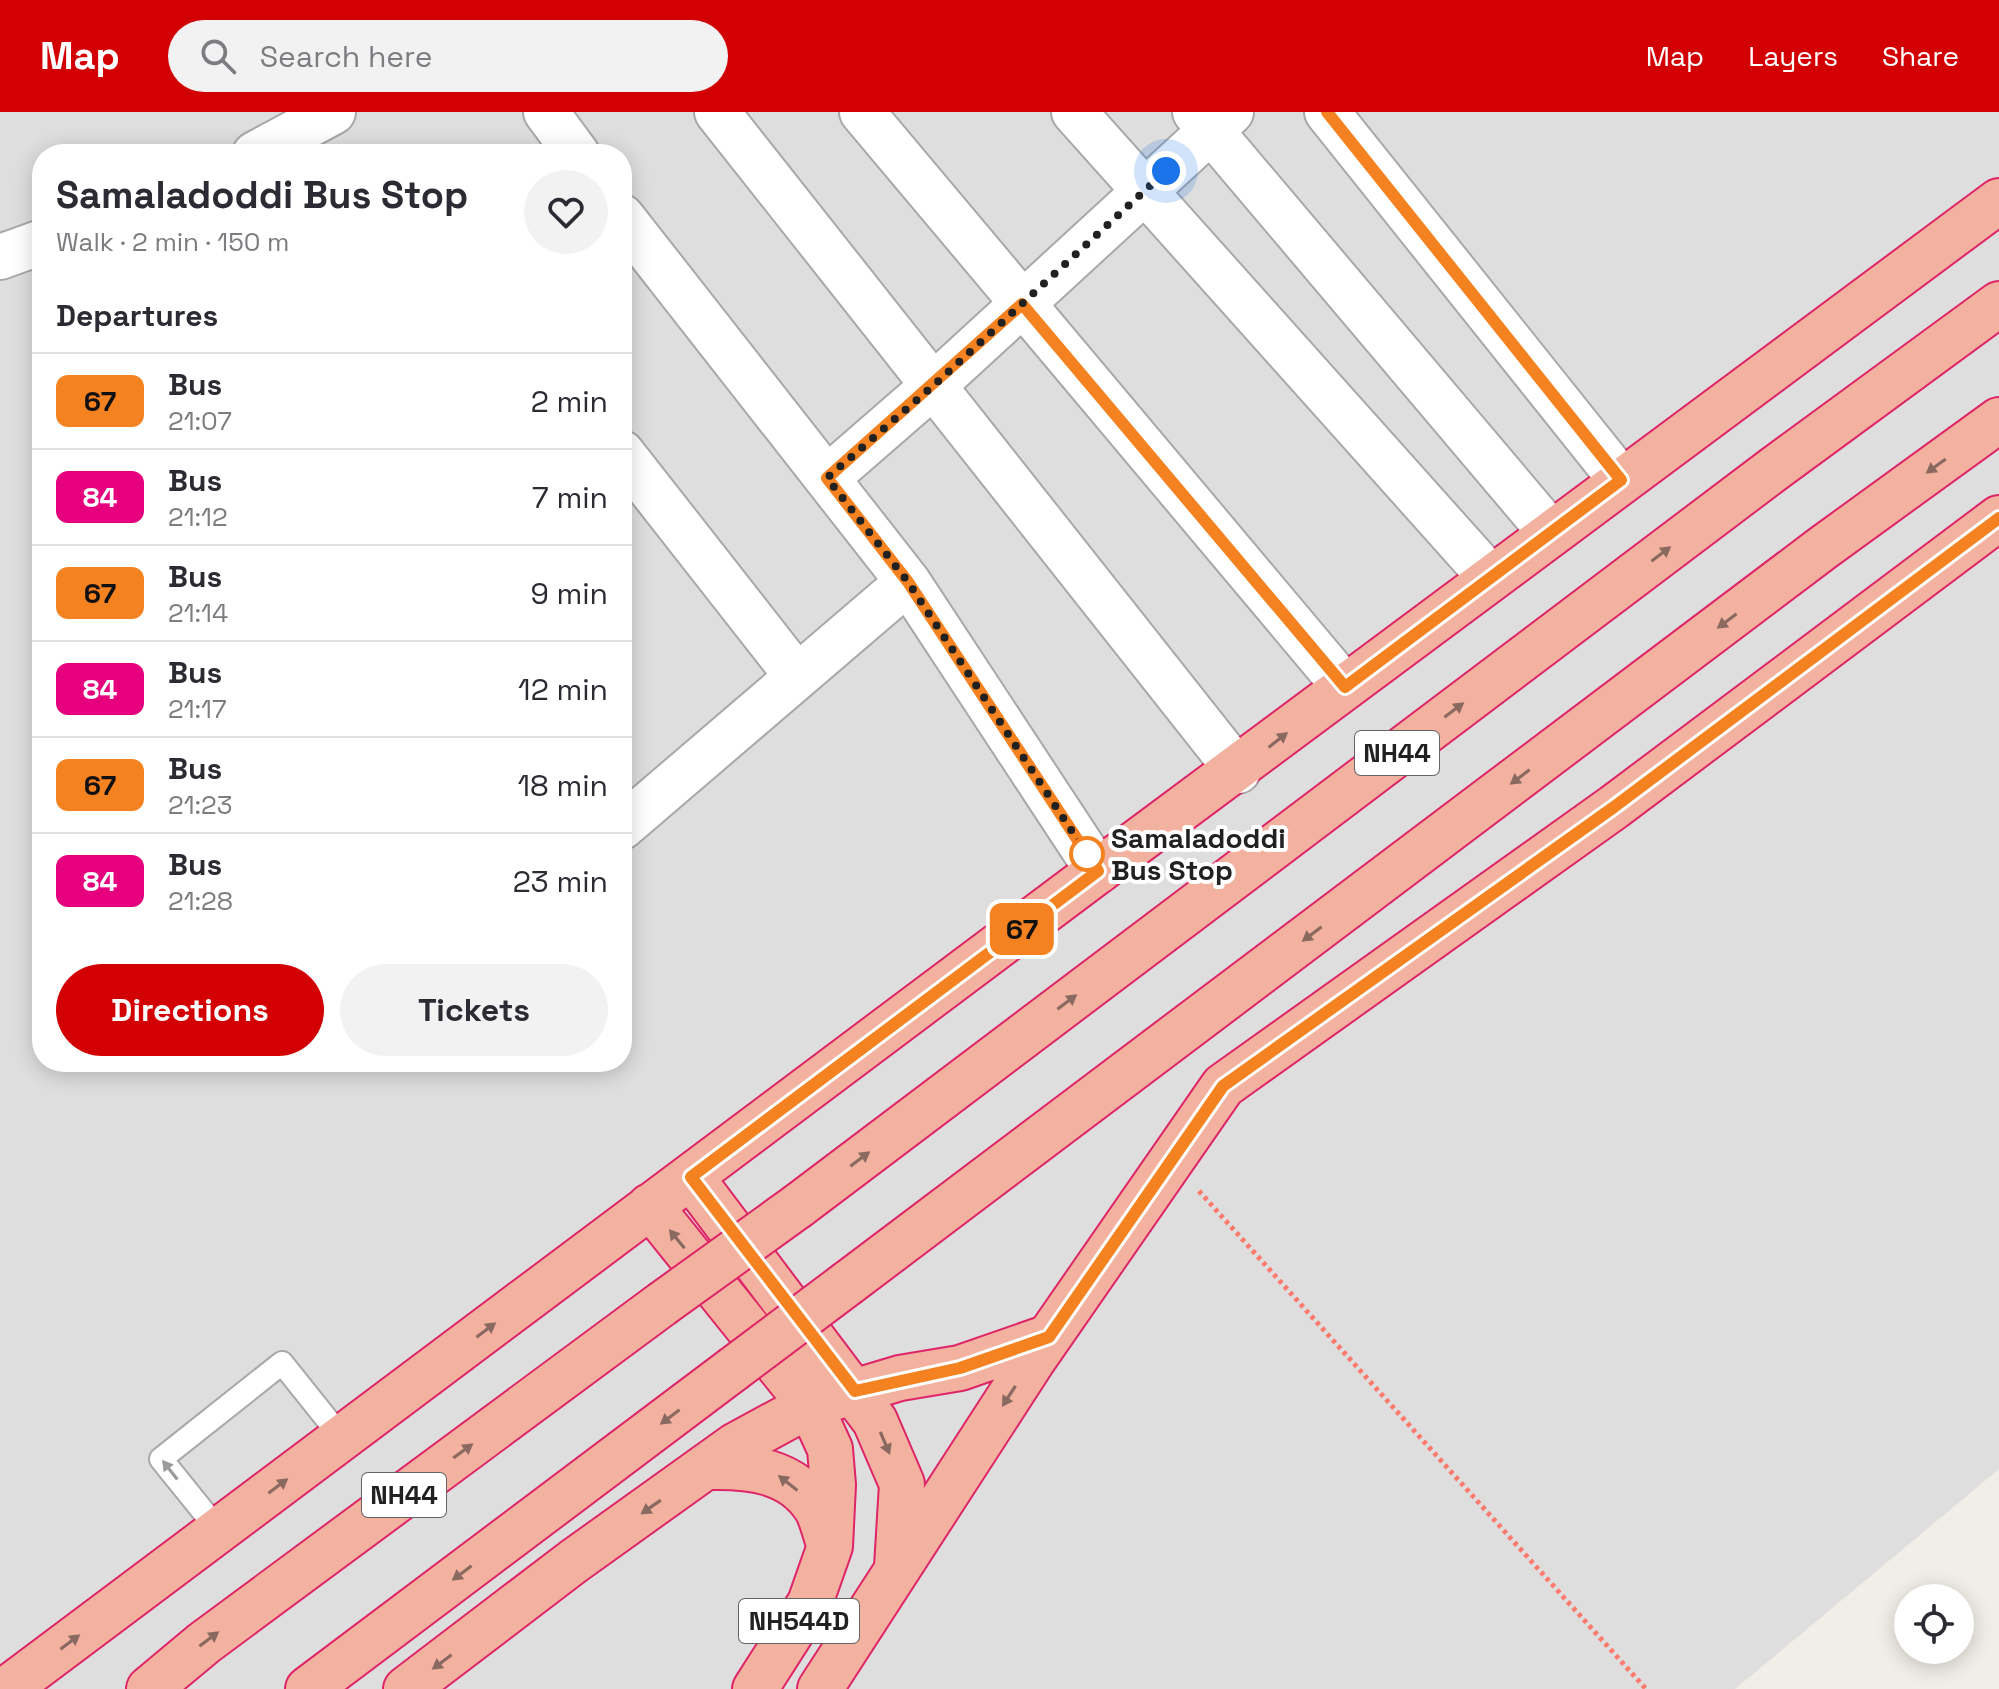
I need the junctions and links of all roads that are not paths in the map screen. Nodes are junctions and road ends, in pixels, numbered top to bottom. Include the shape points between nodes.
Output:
1 (333, 112) edge
2 (546, 112) edge
3 (717, 112) edge
4 (862, 112) edge
5 (1074, 112) edge
6 (1327, 112) edge
7 (1212, 118) edge
8 (274, 144) edge
9 (570, 144) edge
10 (1144, 191) junction
11 (1999, 201) edge
12 (632, 238) edge
13 (32, 246) edge
14 (0, 257) edge
15 (1022, 304) junction
16 (1999, 304) edge
17 (934, 385) junction
18 (1999, 420) edge
19 (827, 478) junction
20 (1621, 480) junction
21 (635, 498) edge
22 (1999, 518) edge
23 (1551, 533) junction
24 (1491, 578) junction
25 (908, 582) junction
26 (796, 675) junction
27 (1345, 687) junction
28 (1238, 771) junction
29 (632, 818) edge
30 (1098, 871) junction
31 (691, 1177) junction
32 (650, 1206) junction
33 (1049, 1337) junction
34 (855, 1391) junction
35 (810, 1405) junction
36 (342, 1438) junction
37 (709, 1467) junction
38 (219, 1531) junction
39 (830, 1546) junction
40 (897, 1567) junction
41 (7, 1689) edge
42 (149, 1689) edge
43 (308, 1689) edge
44 (406, 1689) edge
45 (755, 1689) edge
46 (820, 1689) edge

1 - 8 street
2 - 9 street
3 - 17 street
4 - 15 street
5 - 10 street
6 - 20 street
7 - 10 street
7 - 23 street
10 - 15 street
10 - 24 street
11 - 20 highway
12 - 19 street
13 - 14 street
15 - 17 street
15 - 27 street
42 -> 16 highway, NH44, bridge
17 - 19 street
17 - 28 street
18 -> 43 highway, bridge
19 - 25 street
20 - 23 highway
21 - 26 street
22 - 33 highway via 1614,807 1223,1086
23 - 24 highway
24 - 27 highway
25 - 26 street
25 - 30 street
26 - 29 street
28 -> 27 highway
28 - 30 highway
30 - 31 highway
31 - 32 highway
31 - 34 highway, NH544D
35 -> 32 highway, NH544D
36 -> 32 highway
33 - 34 highway via 960,1368
33 -> 40 highway
34 - 35 highway
34 -> 40 highway, NH544D via 875,1421 902,1484
35 - 37 highway via 736,1445
35 - 39 highway, NH544D via 830,1449
38 -> 36 highway
38 -> 36 lane via 161,1459 282,1363
39 -> 37 highway via 815,1507 782,1476 744,1466
37 -> 44 highway
41 -> 38 highway
39 - 45 highway, NH544D via 810,1603
40 - 46 highway, NH544D

